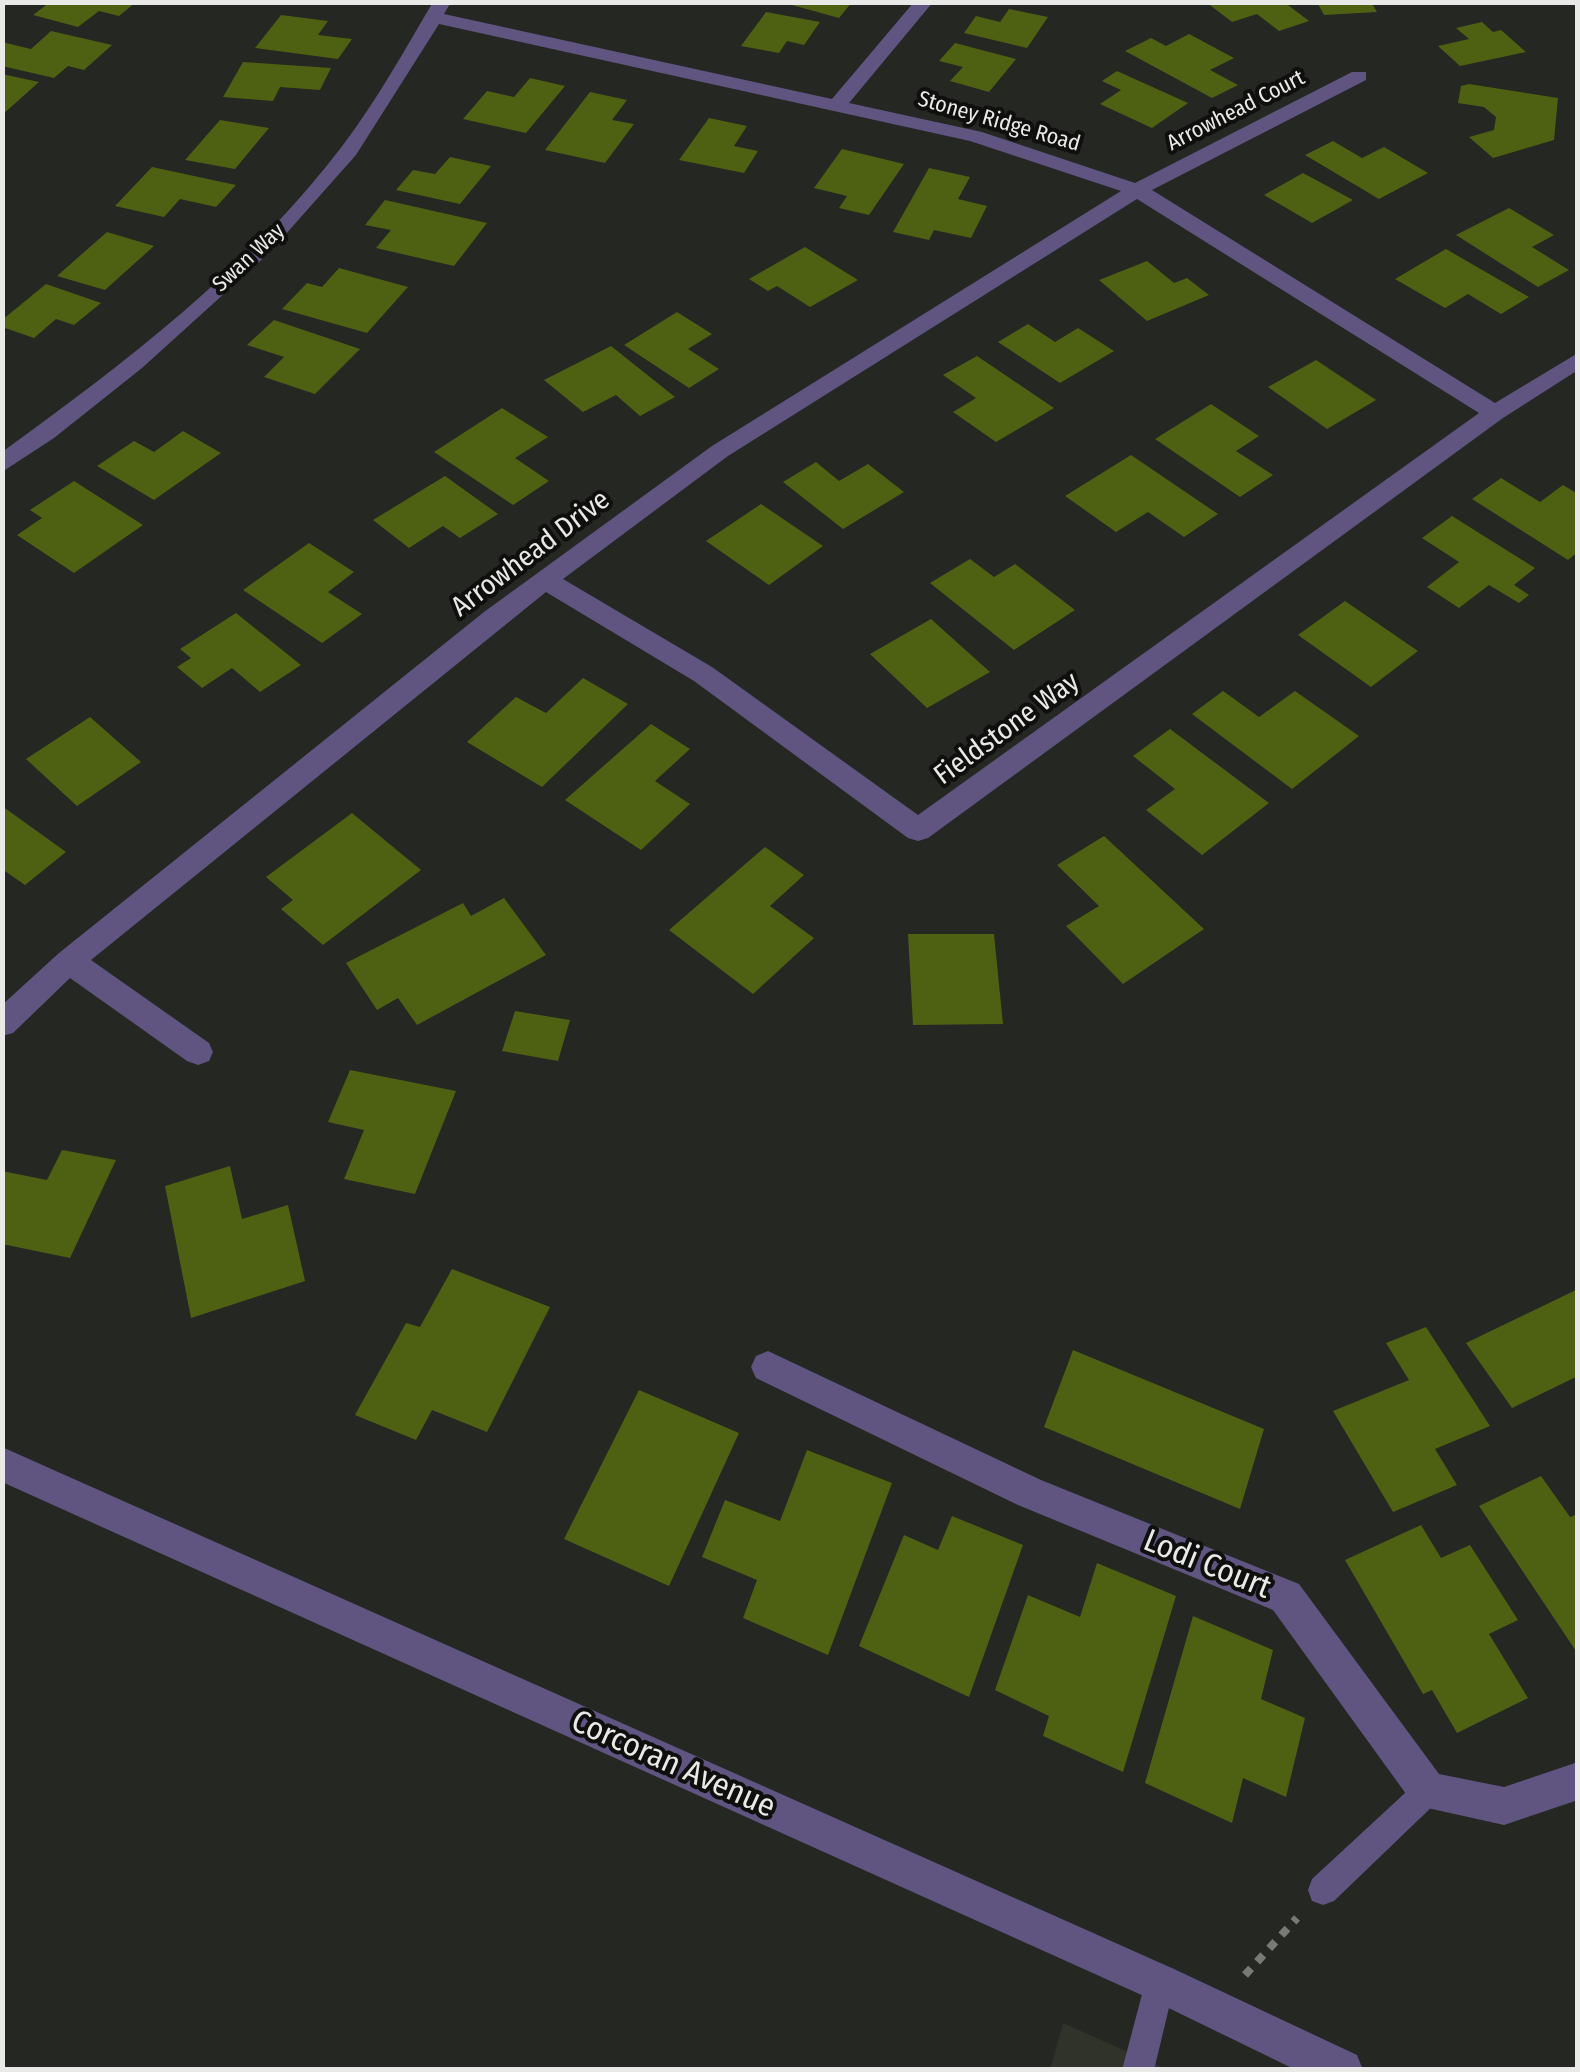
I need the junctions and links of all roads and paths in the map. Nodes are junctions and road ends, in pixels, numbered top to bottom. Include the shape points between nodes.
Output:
1 (924, 2) edge
2 (438, 10) edge
3 (1358, 76) dead end
4 (837, 105) junction
5 (1136, 190) junction
6 (1578, 360) edge
7 (1495, 413) junction
8 (2, 464) edge
9 (545, 580) junction
10 (69, 961) junction
11 (2, 1024) edge
12 (198, 1052) dead end
13 (768, 1367) dead end
14 (2, 1464) edge
15 (1578, 1781) edge
16 (1428, 1791) junction
17 (1323, 1890) joint
18 (1160, 1984) junction
19 (1213, 2008) junction
20 (1138, 2070) edge
21 (1342, 2070) edge

1 - 4 street
2 - 4 street, Stoney Ridge Road
2 - 8 street, Swan Way via 337,166 287,223 107,384
3 - 5 street, Arrowhead Court
4 - 5 street, Stoney Ridge Road via 975,136
5 - 7 street, Stoney Ridge Road
5 - 9 street, Arrowhead Drive via 720,451
6 - 7 street
7 - 9 street, Fieldstone Way via 918,830 703,674
9 - 10 street, Arrowhead Drive
10 - 11 street, Arrowhead Drive
10 - 12 street
13 - 16 street, Lodi Court via 1030,1493 1286,1597
14 - 18 street, Corcoran Avenue
15 - 16 street via 1504,1806
16 - 17 lane
17 - 19 path
18 - 19 street, Corcoran Avenue
18 - 20 lane
19 - 21 street, Corcoran Avenue

